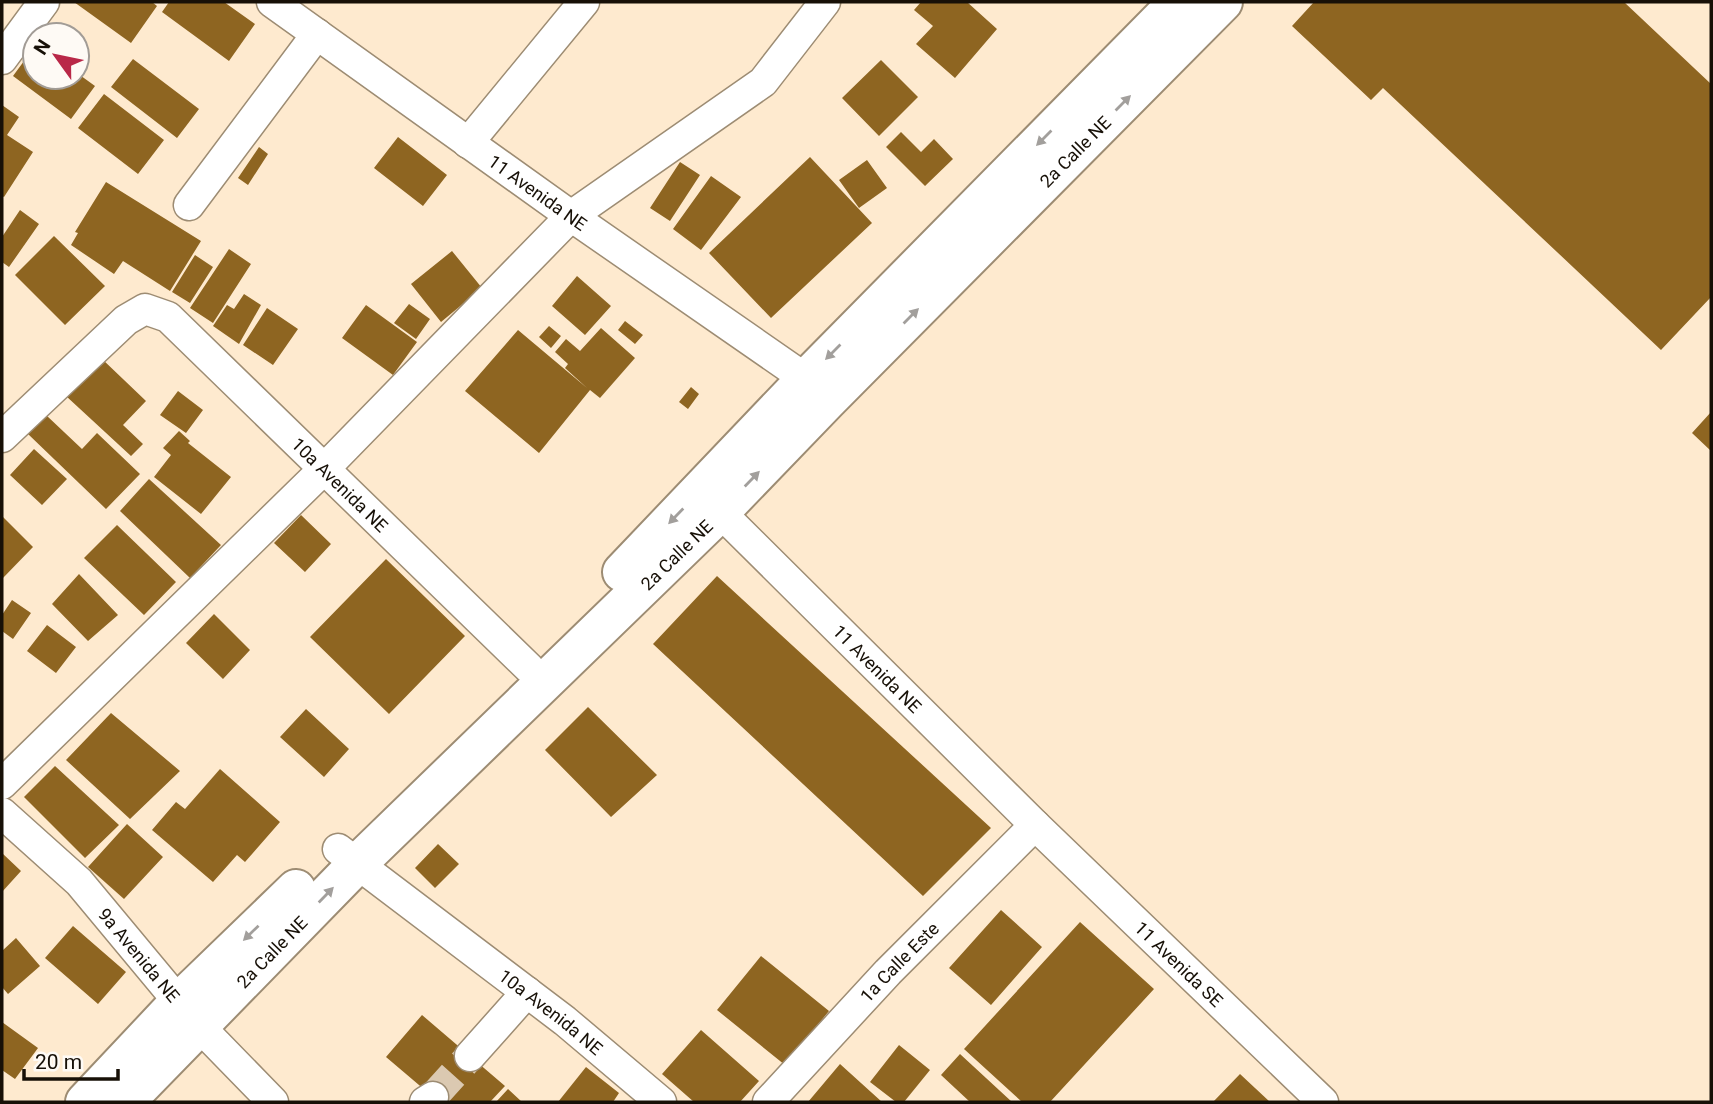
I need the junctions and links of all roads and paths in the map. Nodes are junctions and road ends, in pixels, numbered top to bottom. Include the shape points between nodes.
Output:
1 (44, 2) edge
2 (272, 2) edge
3 (584, 2) edge
4 (825, 2) edge
5 (1178, 2) edge
6 (1223, 2) edge
7 (317, 34) junction
8 (2, 59) edge
9 (468, 143) junction
10 (189, 205) dead end
11 (571, 216) junction
12 (806, 379) junction
13 (2, 437) edge
14 (325, 468) junction
15 (720, 512) junction
16 (529, 668) junction
17 (2, 784) edge
18 (2, 813) edge
19 (1035, 825) junction
20 (347, 857) junction
21 (527, 992) junction
22 (189, 1013) junction
23 (470, 1056) tunnel mouth
24 (85, 1102) edge
25 (125, 1102) edge
26 (273, 1102) edge
27 (661, 1102) edge
28 (768, 1102) edge
29 (1323, 1102) edge

1 - 8 street
2 - 7 street, 11 Avenida NE
3 - 9 street
4 - 11 street via 763,82
5 -> 12 main road, 2a Calle NE
15 -> 6 main road, 2a Calle NE
7 - 9 street, 11 Avenida NE
7 - 10 street
9 - 11 street, 11 Avenida NE
11 - 12 street, 11 Avenida NE
11 - 14 street
12 -> 16 main road, 2a Calle NE
13 - 14 street, 10a Avenida NE via 125,320 145,309 168,317
14 - 16 street, 10a Avenida NE
14 - 17 street
15 - 19 street, 11 Avenida NE
15 - 20 main road, 2a Calle NE
16 - 20 main road, 2a Calle NE
18 - 22 street, 9a Avenida NE via 79,882
19 - 28 street, 1a Calle Este via 888,972
19 - 29 street, 11 Avenida SE
20 - 21 street, 10a Avenida NE
20 - 22 main road, 2a Calle NE
21 - 23 street
21 - 27 street, 10a Avenida NE
22 - 24 main road, 2a Calle NE
22 - 25 main road, 2a Calle NE
22 - 26 street, 9a Avenida NE

